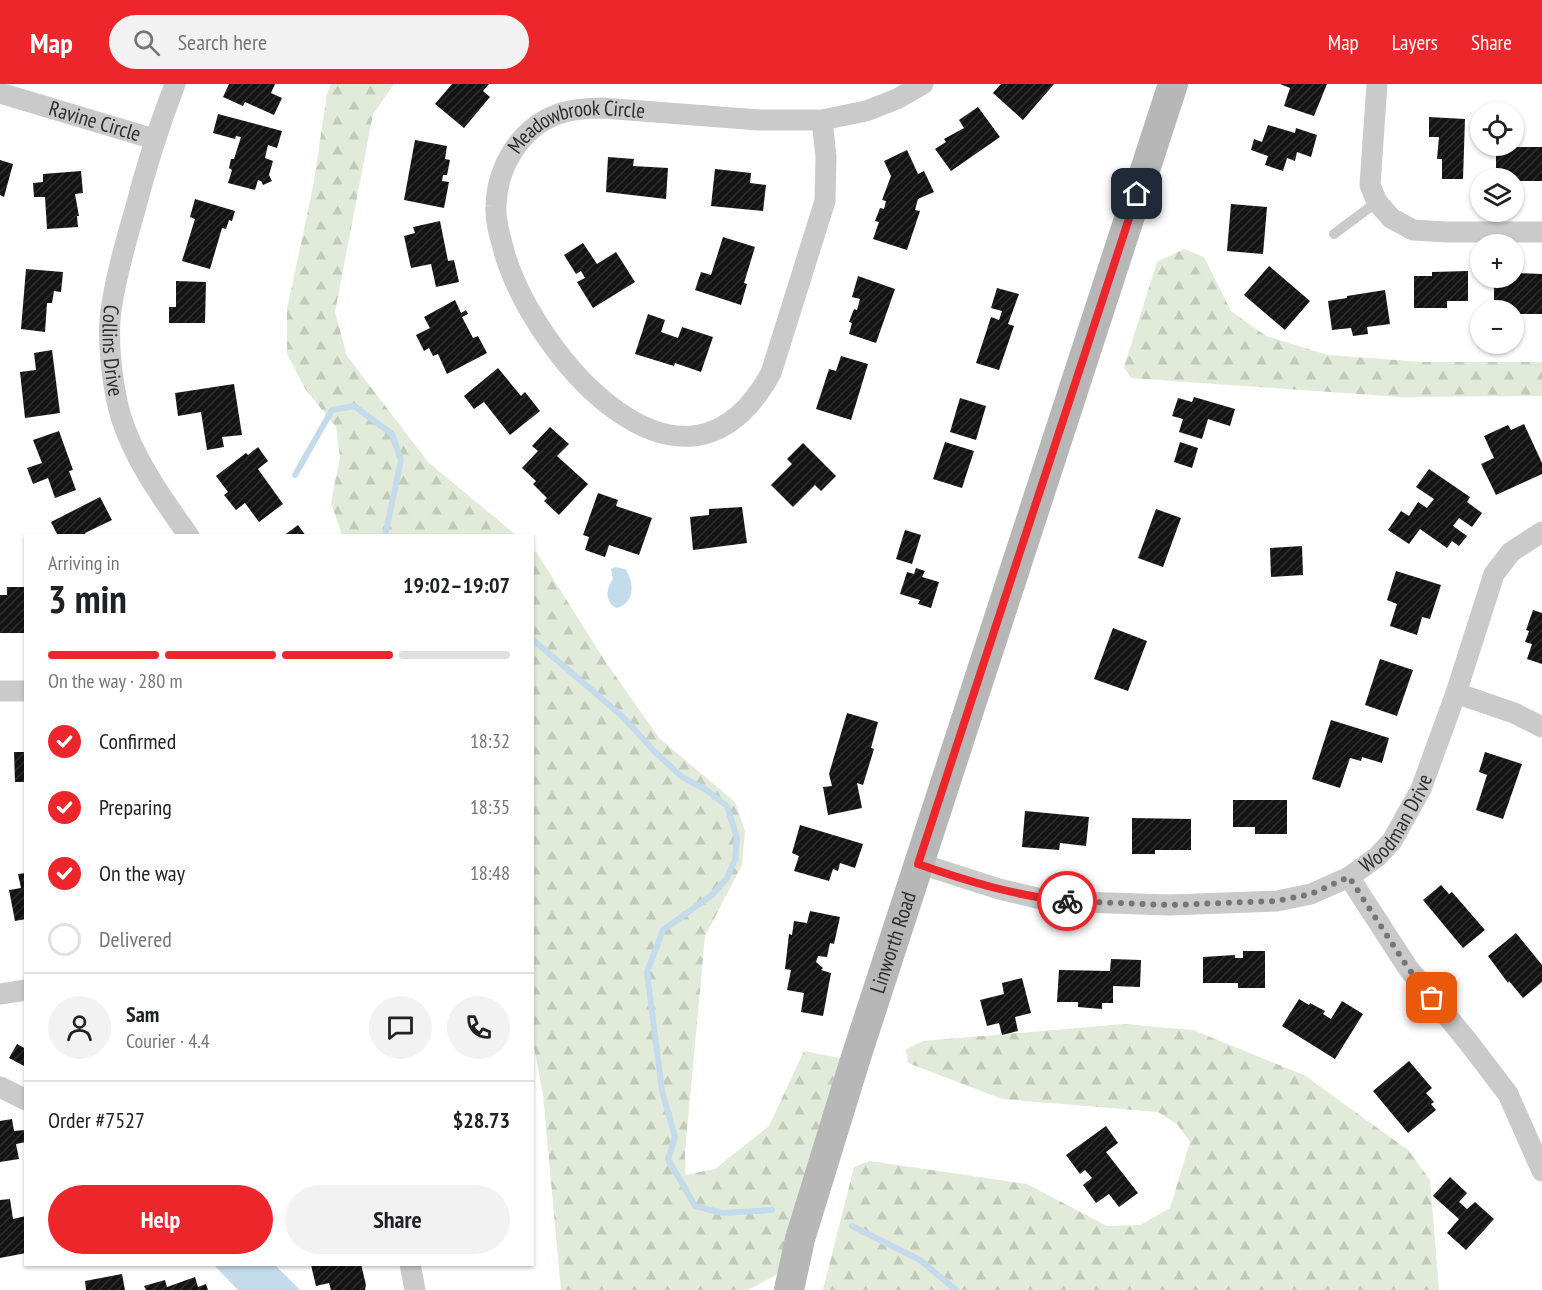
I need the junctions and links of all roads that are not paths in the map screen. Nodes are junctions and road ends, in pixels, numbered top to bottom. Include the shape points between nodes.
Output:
1 (175, 84) edge
2 (923, 84) edge
3 (1173, 84) edge
4 (1377, 84) edge
5 (0, 93) edge
6 (822, 120) junction
7 (154, 139) junction
8 (1377, 202) junction
9 (1542, 232) edge
10 (1334, 234) dead end
11 (1542, 532) edge
12 (188, 534) edge
13 (0, 691) edge
14 (24, 691) edge
15 (1456, 693) junction
16 (1542, 727) edge
17 (918, 864) junction
18 (1349, 877) junction
19 (24, 990) edge
20 (0, 994) edge
21 (0, 1087) edge
22 (24, 1099) edge
23 (1542, 1171) edge
24 (410, 1266) edge
25 (416, 1290) edge
26 (789, 1290) edge

1 - 7 street, Collins Drive
2 - 6 street, Meadowbrook Circle via 866,111
3 - 17 main road, Linworth Road
4 - 8 street via 1370,185
5 - 7 street, Ravine Circle
6 - 6 street, Meadowbrook Circle via 581,109 558,114 537,125 507,160 496,207 498,231 510,271 528,309 576,376 627,419 678,436 700,435 731,422 761,392 771,373 825,201
7 - 12 street, Collins Drive via 111,306 110,358 121,416 139,461
8 - 9 street via 1390,218 1413,230
8 - 10 lane
11 - 15 street, Woodman Drive via 1511,552 1494,574
13 - 14 street
15 - 16 street
15 - 18 street, Woodman Drive via 1421,789 1392,841
17 - 18 street, Woodman Drive via 1037,898 1169,905 1276,901 1311,894
17 - 26 main road, Linworth Road via 800,1239
18 - 23 street via 1408,968 1508,1094
19 - 20 street
21 - 22 street
24 - 25 street

